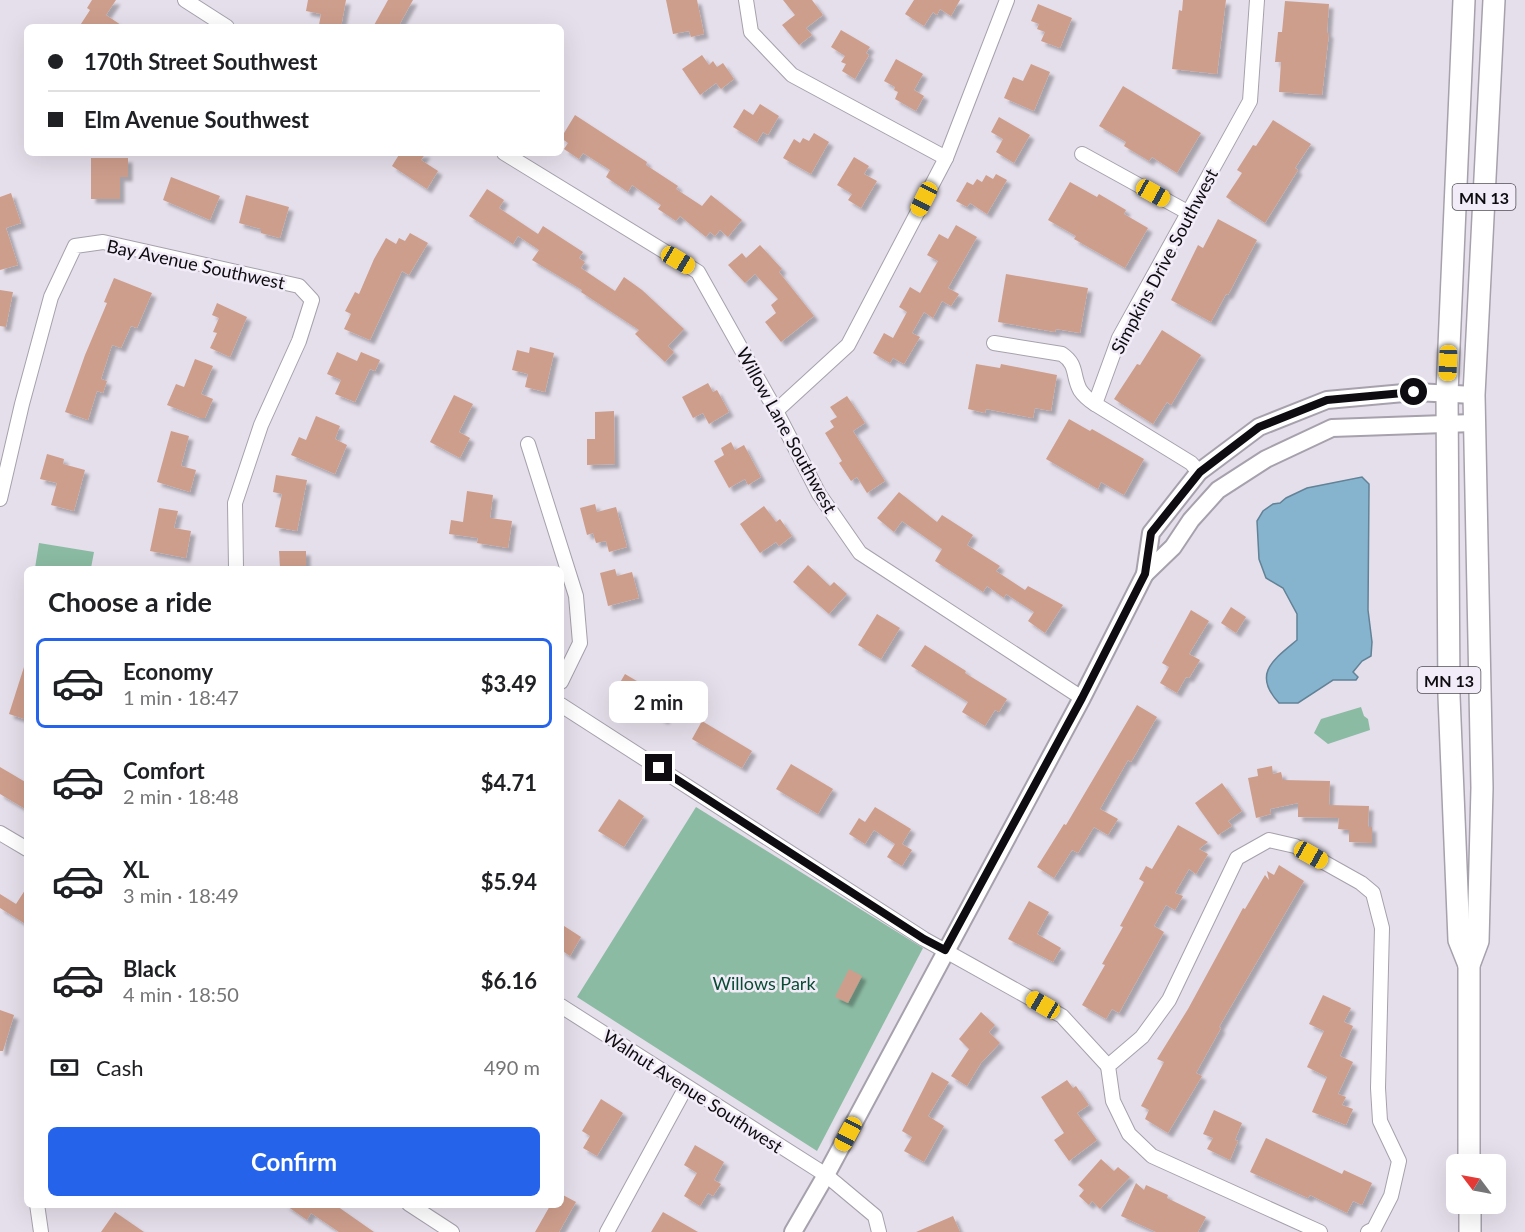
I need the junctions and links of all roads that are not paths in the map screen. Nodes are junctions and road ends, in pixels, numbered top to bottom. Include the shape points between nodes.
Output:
1 (185, 0) edge
2 (746, 0) edge
3 (1007, 0) edge
4 (1257, 0) edge
5 (1464, 0) edge
6 (1494, 0) edge
7 (222, 24) edge
8 (1082, 154) dead end
9 (509, 156) edge
10 (946, 158) junction
11 (1189, 213) junction
12 (994, 343) dead end
13 (1447, 393) junction
14 (1474, 395) junction
15 (1095, 404) junction
16 (776, 411) junction
17 (1447, 423) junction
18 (1473, 423) junction
19 (528, 444) dead end
20 (1200, 472) junction
21 (0, 499) edge
22 (236, 566) edge
23 (1145, 574) junction
24 (564, 676) edge
25 (1082, 698) junction
26 (564, 707) edge
27 (0, 833) edge
28 (24, 847) edge
29 (945, 950) junction
30 (1469, 965) junction
31 (564, 1008) edge
32 (1108, 1066) junction
33 (686, 1087) junction
34 (1469, 1154) edge
35 (826, 1175) junction
36 (38, 1208) edge
37 (415, 1208) edge
38 (1470, 1214) edge
39 (41, 1232) edge
40 (452, 1232) edge
41 (606, 1232) edge
42 (793, 1232) edge
43 (879, 1232) edge
44 (1320, 1232) edge
45 (1368, 1232) edge
46 (1470, 1232) edge

1 - 7 street
2 - 10 street via 751,32 792,75
3 - 10 street
4 - 11 street, Simpkins Drive Southwest via 1250,101
5 - 13 main road, MN 13
6 - 14 main road, MN 13
8 - 11 street
9 - 16 street, Willow Lane Southwest via 698,272
10 - 16 street via 849,345
11 - 15 street, Simpkins Drive Southwest via 1119,338
12 - 15 street via 1062,354 1074,367 1080,390
13 - 14 street
13 - 17 main road, MN 13
13 - 20 street via 1327,400 1259,427
14 - 18 main road, MN 13
15 - 20 street
16 - 25 street, Willow Lane Southwest via 819,494 860,553
17 - 18 street
17 - 23 street via 1332,428 1266,459 1218,490 1173,547
17 - 30 main road, MN 13 via 1449,696 1460,940
18 - 30 main road, MN 13 via 1482,788 1478,941
19 - 24 street via 576,596 580,644
20 - 23 street via 1151,533
21 - 22 street, Bay Avenue Southwest via 51,297 75,246 103,242 299,286 312,300 299,341 261,424 235,503
23 - 25 street
25 - 29 street
26 - 29 street
27 - 28 street
29 - 32 street via 1062,1016
29 - 35 street
30 - 34 main road, MN 13
31 - 33 street, Walnut Avenue Southwest
32 - 44 street via 1113,1101 1129,1134 1152,1156
32 - 45 street via 1142,1037 1170,999 1237,858 1269,840 1295,846 1361,883 1372,893 1382,928 1380,1121 1399,1161 1391,1196 1374,1229
33 - 35 street, Walnut Avenue Southwest
33 - 41 street
35 - 42 street
35 - 43 street, Walnut Avenue Southwest via 875,1216
36 - 39 street
37 - 40 street
38 - 46 main road

